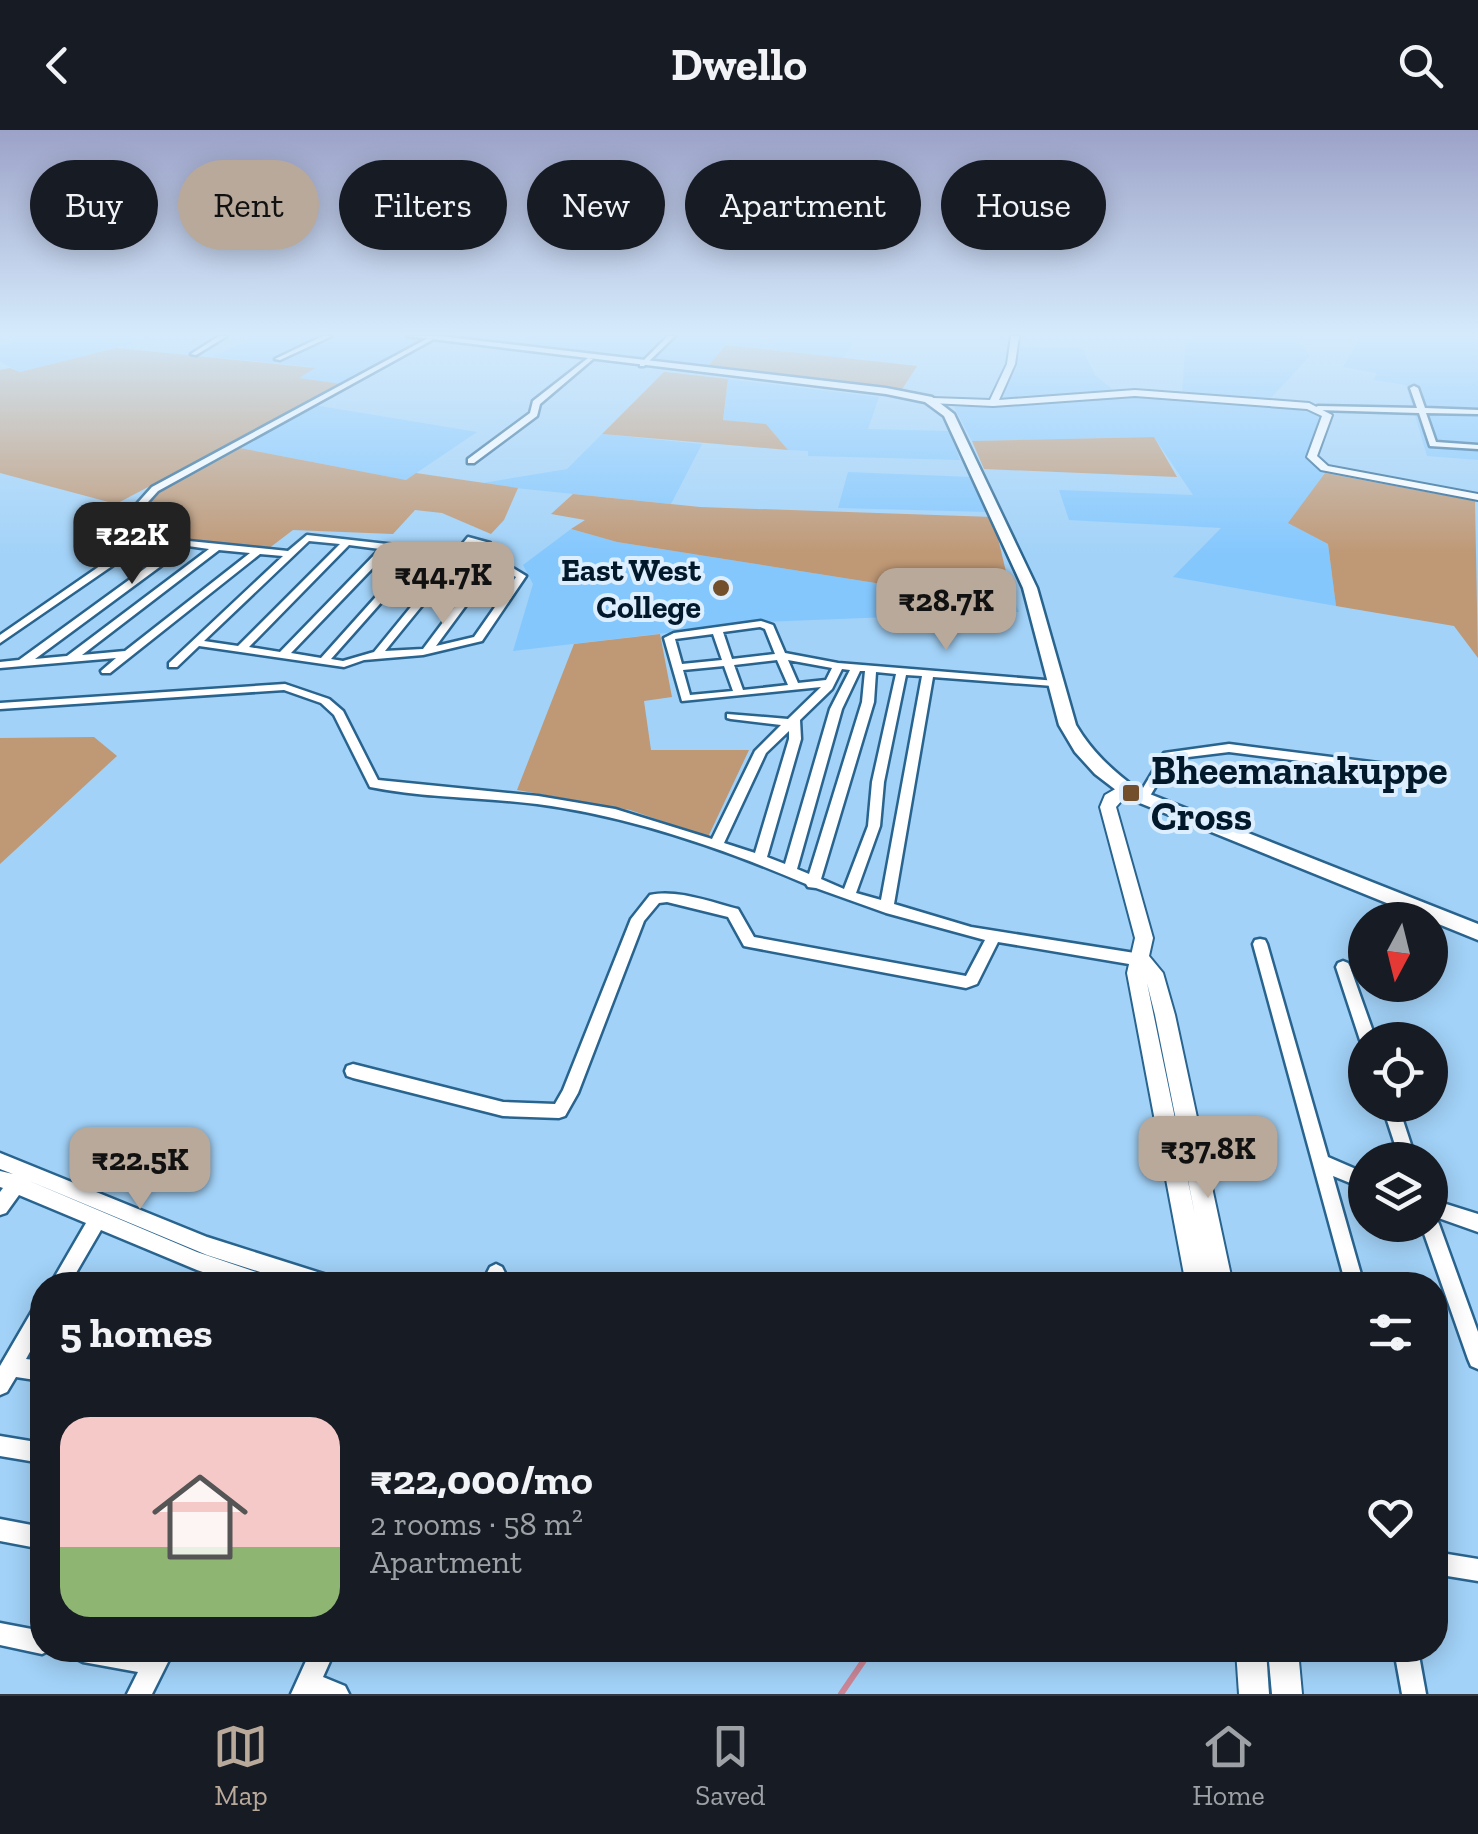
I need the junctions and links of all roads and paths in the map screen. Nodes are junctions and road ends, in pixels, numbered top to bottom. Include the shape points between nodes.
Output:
1 (303, 409) edge
2 (535, 409) edge
3 (944, 409) edge
4 (1319, 409) edge
5 (1369, 409) edge
6 (1421, 410) junction
7 (1478, 412) edge
8 (1478, 447) edge
9 (471, 461) dead end
10 (1478, 497) edge
11 (144, 540) junction
12 (347, 542) junction
13 (186, 544) junction
14 (217, 547) junction
15 (387, 547) junction
16 (258, 551) junction
17 (422, 551) junction
18 (437, 552) dead end
19 (289, 554) junction
20 (494, 561) junction
21 (716, 630) junction
22 (0, 640) edge
23 (196, 643) junction
24 (240, 649) junction
25 (427, 651) junction
26 (127, 654) junction
27 (283, 655) junction
28 (377, 655) junction
29 (780, 656) junction
30 (70, 659) junction
31 (324, 661) junction
32 (728, 662) junction
33 (22, 663) junction
34 (0, 664) edge
35 (172, 665) dead end
36 (838, 666) junction
37 (677, 668) junction
38 (864, 668) junction
39 (106, 670) dead end
40 (902, 670) junction
41 (928, 672) junction
42 (830, 683) junction
43 (1052, 684) junction
44 (794, 687) junction
45 (739, 694) junction
46 (0, 706) edge
47 (731, 716) dead end
48 (792, 721) junction
49 (1426, 773) dead end
50 (1124, 789) junction
51 (1143, 798) junction
52 (716, 845) junction
53 (760, 859) junction
54 (789, 873) junction
55 (813, 884) junction
56 (848, 896) junction
57 (886, 908) junction
58 (1478, 932) edge
59 (992, 937) junction
60 (1260, 944) dead end
61 (1141, 960) junction
62 (1343, 967) dead end
63 (1362, 1022) edge
64 (353, 1071) dead end
65 (1320, 1162) junction
66 (1348, 1174) edge
67 (9, 1176) edge
68 (0, 1207) edge
69 (1448, 1213) edge
70 (98, 1219) junction
71 (1478, 1223) edge
72 (1436, 1242) edge
73 (67, 1272) edge
74 (229, 1272) edge
75 (289, 1272) edge
76 (1195, 1272) edge
77 (1217, 1272) edge
78 (1351, 1272) edge
79 (1447, 1272) edge
80 (1448, 1275) edge
81 (30, 1334) edge
82 (1478, 1359) edge
83 (11, 1366) junction
84 (30, 1369) edge
85 (0, 1385) edge
86 (0, 1446) edge
87 (30, 1451) edge
88 (0, 1530) edge
89 (30, 1536) edge
90 (1448, 1565) edge
91 (1478, 1570) edge
92 (0, 1634) edge
93 (30, 1640) edge
94 (156, 1662) edge
95 (318, 1662) edge
96 (1252, 1662) edge
97 (1285, 1662) edge
98 (1408, 1662) edge
99 (306, 1689) edge
100 (139, 1694) edge
101 (337, 1694) edge
102 (1254, 1694) edge
103 (1287, 1694) edge
104 (1414, 1694) edge

1 - 11 street via 155,489 112,536
2 - 9 street
3 - 43 main road via 1032,592
4 - 10 street via 1328,420 1312,456 1325,468
5 - 6 street
6 - 7 street
6 - 8 street via 1434,444
11 - 13 street
11 - 22 street
12 - 15 street
12 - 19 street via 307,538
12 - 24 street
13 - 14 street
13 - 33 street
14 - 16 street
14 - 30 street
15 - 17 street
15 - 27 street
16 - 19 street
16 - 26 street
17 - 18 street
17 - 31 street
19 - 23 street
20 - 25 street
20 - 25 street via 522,576 478,639
20 - 28 street via 487,545 471,539
21 - 29 street via 767,625
21 - 32 street
21 - 37 street via 669,638
23 - 24 street
23 - 35 street
24 - 27 street
25 - 28 street
26 - 30 street
26 - 39 street
27 - 31 street
28 - 31 street via 344,664
29 - 32 street
29 - 36 street
29 - 44 street
30 - 33 street
32 - 37 street
32 - 45 street
33 - 34 street
36 - 38 street
36 - 42 street
37 - 45 street via 689,700
38 - 40 street
38 - 54 street via 836,709
38 - 55 street via 868,702
40 - 41 street
40 - 56 street via 874,826
41 - 43 street
41 - 57 street
42 - 44 street
42 - 48 street
43 - 50 main road via 1071,737
44 - 45 street
46 - 52 street via 286,687 339,713 374,784 616,813
47 - 48 street
48 - 52 street via 762,751
48 - 53 street via 795,739
49 - 51 street via 1224,748 1168,756
50 - 51 main road
50 - 61 street via 1108,807 1144,938
51 - 58 main road
52 - 53 street
53 - 54 street
54 - 55 street
55 - 56 street
56 - 57 street
57 - 59 street
59 - 61 street
59 - 64 street via 966,982 750,942 732,912 655,899 638,919 560,1110 503,1108
60 - 65 street
61 - 76 street via 1136,973
61 - 77 street via 1154,974 1165,1015
62 - 63 street
65 - 66 street
65 - 78 street
67 - 68 street
67 - 70 street
67 - 75 street
69 - 71 street
70 - 73 street
70 - 74 street
72 - 79 street
80 - 82 street
81 - 83 street
83 - 84 street
83 - 85 street
86 - 87 street
88 - 89 street
90 - 91 street
92 - 93 street
94 - 100 street
95 - 99 street
96 - 102 street
97 - 103 street
98 - 104 street
99 - 101 street

